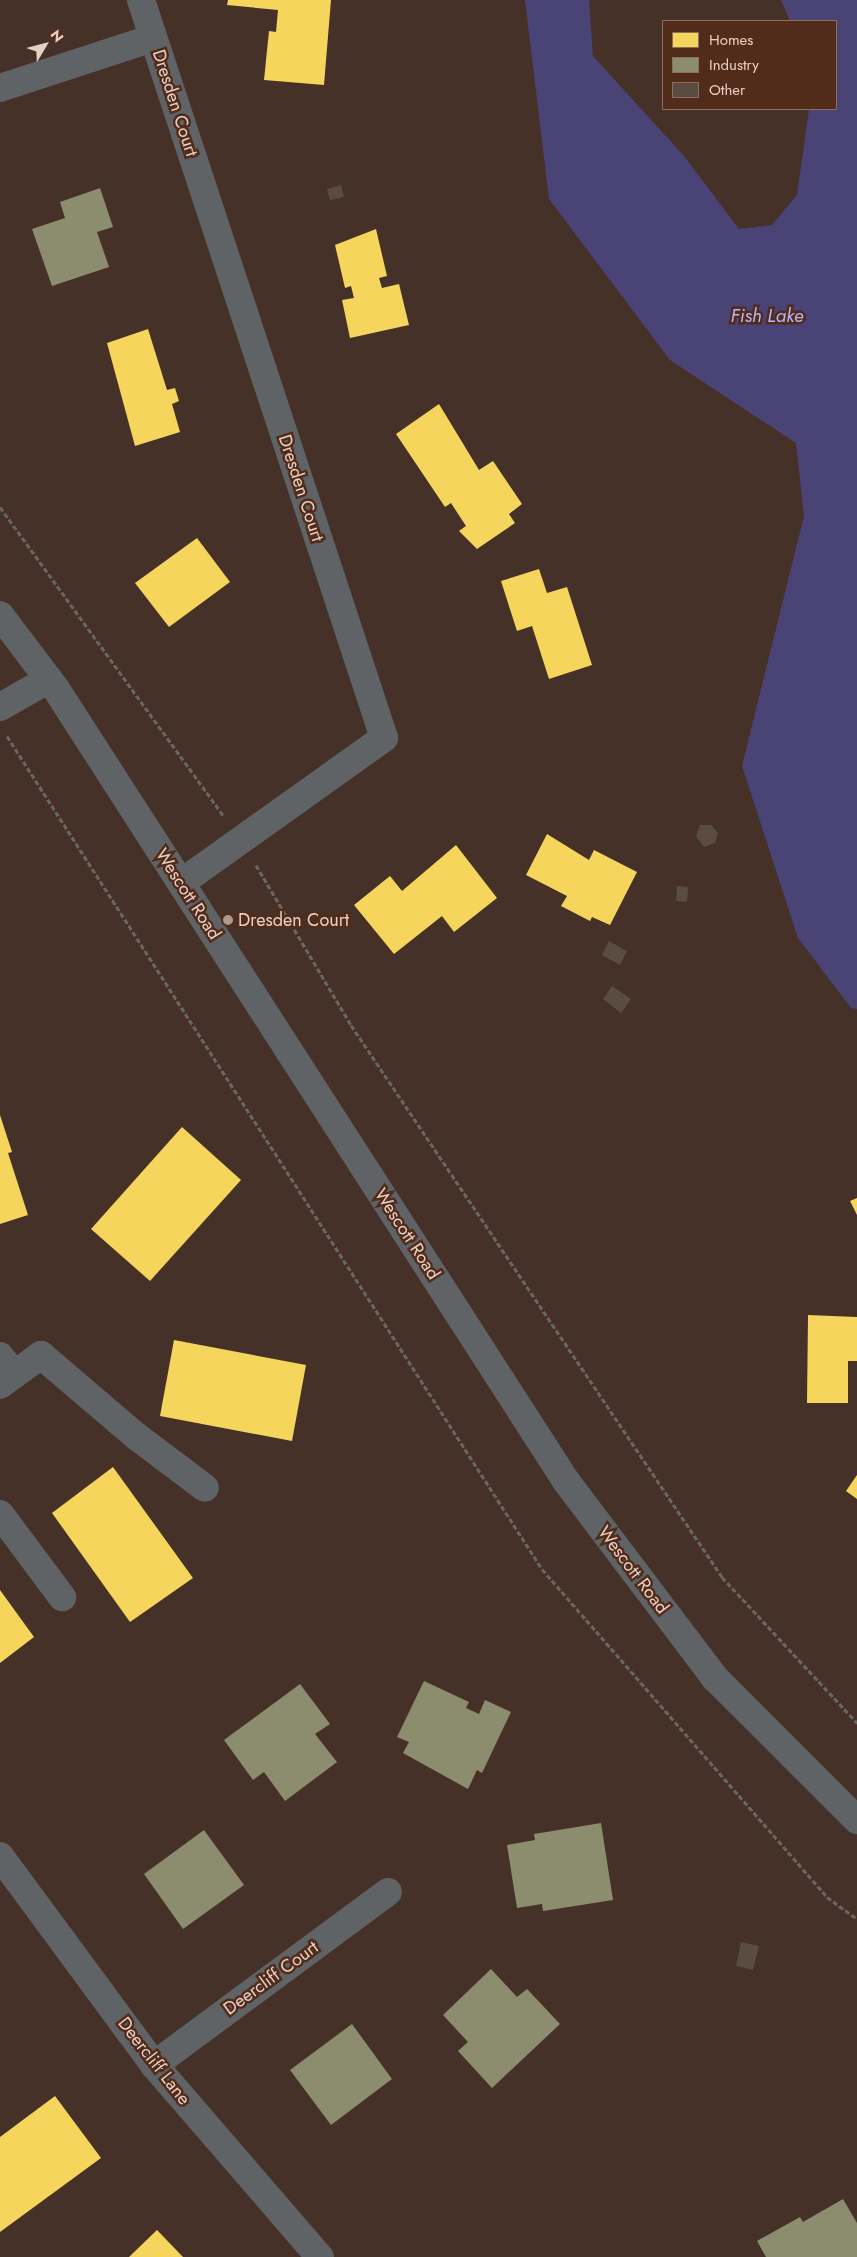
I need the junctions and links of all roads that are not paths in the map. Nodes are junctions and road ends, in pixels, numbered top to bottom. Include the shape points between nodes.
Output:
1 (141, 0) edge
2 (153, 38) junction
3 (0, 88) edge
4 (0, 615) edge
5 (48, 679) junction
6 (2, 720) edge
7 (181, 883) junction
8 (5, 1372) edge
9 (205, 1488) dead end
10 (0, 1514) edge
11 (62, 1597) dead end
12 (857, 1820) edge
13 (0, 1856) edge
14 (388, 1892) dead end
15 (154, 2065) junction
16 (320, 2257) edge

1 - 2 street, Dresden Court
2 - 3 street
2 - 7 street, Dresden Court via 384,738
4 - 5 street, Wescott Road
5 - 6 street
5 - 7 street, Wescott Road
7 - 12 street, Wescott Road via 566,1481 715,1678
8 - 9 street via 41,1355 136,1436
10 - 11 street
13 - 15 street, Deercliff Lane
14 - 15 street, Deercliff Court
15 - 16 street, Deercliff Lane

